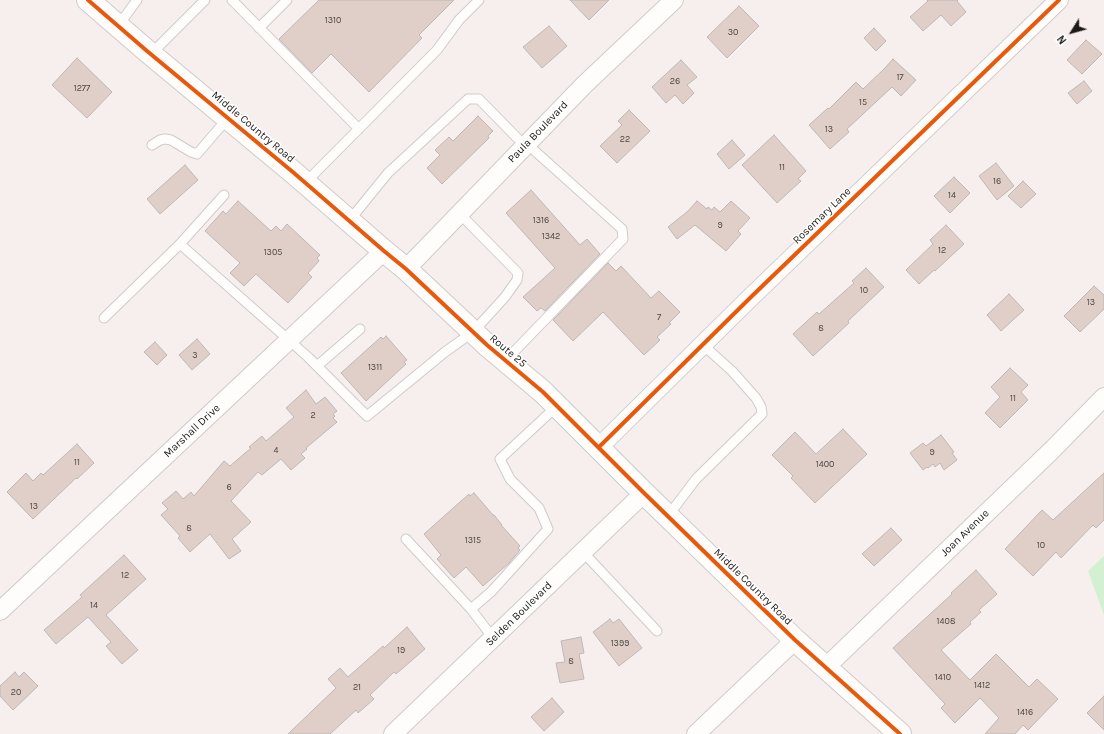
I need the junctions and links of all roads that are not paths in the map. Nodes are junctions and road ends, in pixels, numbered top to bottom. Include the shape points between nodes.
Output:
1 (88, 0) edge
2 (137, 0) edge
3 (205, 0) edge
4 (232, 0) edge
5 (287, 0) edge
6 (479, 0) edge
7 (674, 0) edge
8 (1059, 0) edge
9 (118, 26) junction
10 (259, 28) junction
11 (151, 54) junction
12 (228, 118) junction
13 (359, 129) junction
14 (152, 145) dead end
15 (526, 145) junction
16 (305, 183) junction
17 (224, 195) dead end
18 (459, 213) junction
19 (349, 221) junction
20 (180, 244) junction
21 (384, 252) junction
22 (406, 269) junction
23 (104, 318) dead end
24 (360, 329) dead end
25 (473, 332) junction
26 (289, 340) junction
27 (703, 345) junction
28 (505, 361) junction
29 (317, 366) junction
30 (1104, 398) edge
31 (558, 406) junction
32 (599, 448) junction
33 (644, 493) junction
34 (668, 516) junction
35 (406, 538) dead end
36 (583, 552) junction
37 (471, 609) junction
38 (0, 611) edge
39 (657, 631) dead end
40 (493, 638) junction
41 (795, 640) junction
42 (825, 668) junction
43 (393, 734) edge
44 (696, 734) edge
45 (900, 734) edge

1 - 9 main road, Middle Country Road
2 - 9 lane
3 - 11 lane
4 - 10 lane
5 - 10 lane
6 - 13 lane via 459,20 437,50
7 - 15 street, Paula Boulevard
8 - 27 street, Rosemary Lane
9 - 11 main road, Middle Country Road
10 - 13 lane
11 - 12 main road, Middle Country Road
12 - 14 lane via 197,154 171,140 160,140
12 - 16 main road, Middle Country Road
13 - 16 lane
15 - 18 street, Paula Boulevard
15 - 19 lane via 479,99 468,99 388,173
15 - 28 lane via 622,229 623,239
16 - 19 main road, Middle Country Road
17 - 20 lane
18 - 22 street, Paula Boulevard
18 - 25 lane via 518,272 517,280 505,297
19 - 21 main road, Middle Country Road
20 - 23 lane
20 - 26 lane
21 - 22 main road, Middle Country Road
21 - 26 street, Marshall Drive
22 - 25 main road, Route 25
24 - 29 lane
25 - 28 main road, Route 25
25 - 29 lane via 367,416
26 - 29 lane
26 - 38 street, Marshall Drive
27 - 32 street, Rosemary Lane
27 - 34 lane via 756,398 762,407 762,414 696,479
28 - 31 main road, Route 25
30 - 42 street, Joan Avenue
31 - 32 main road, Route 25
31 - 37 lane via 500,459 510,479 540,508 548,529 491,592
32 - 33 main road, Middle Country Road
33 - 34 main road, Middle Country Road
33 - 36 street, Selden Boulevard
34 - 41 main road, Middle Country Road
35 - 37 lane
36 - 39 lane
36 - 40 street, Selden Boulevard
37 - 40 lane
40 - 43 street, Selden Boulevard
41 - 42 main road, Middle Country Road
41 - 44 street
42 - 45 main road, Middle Country Road

